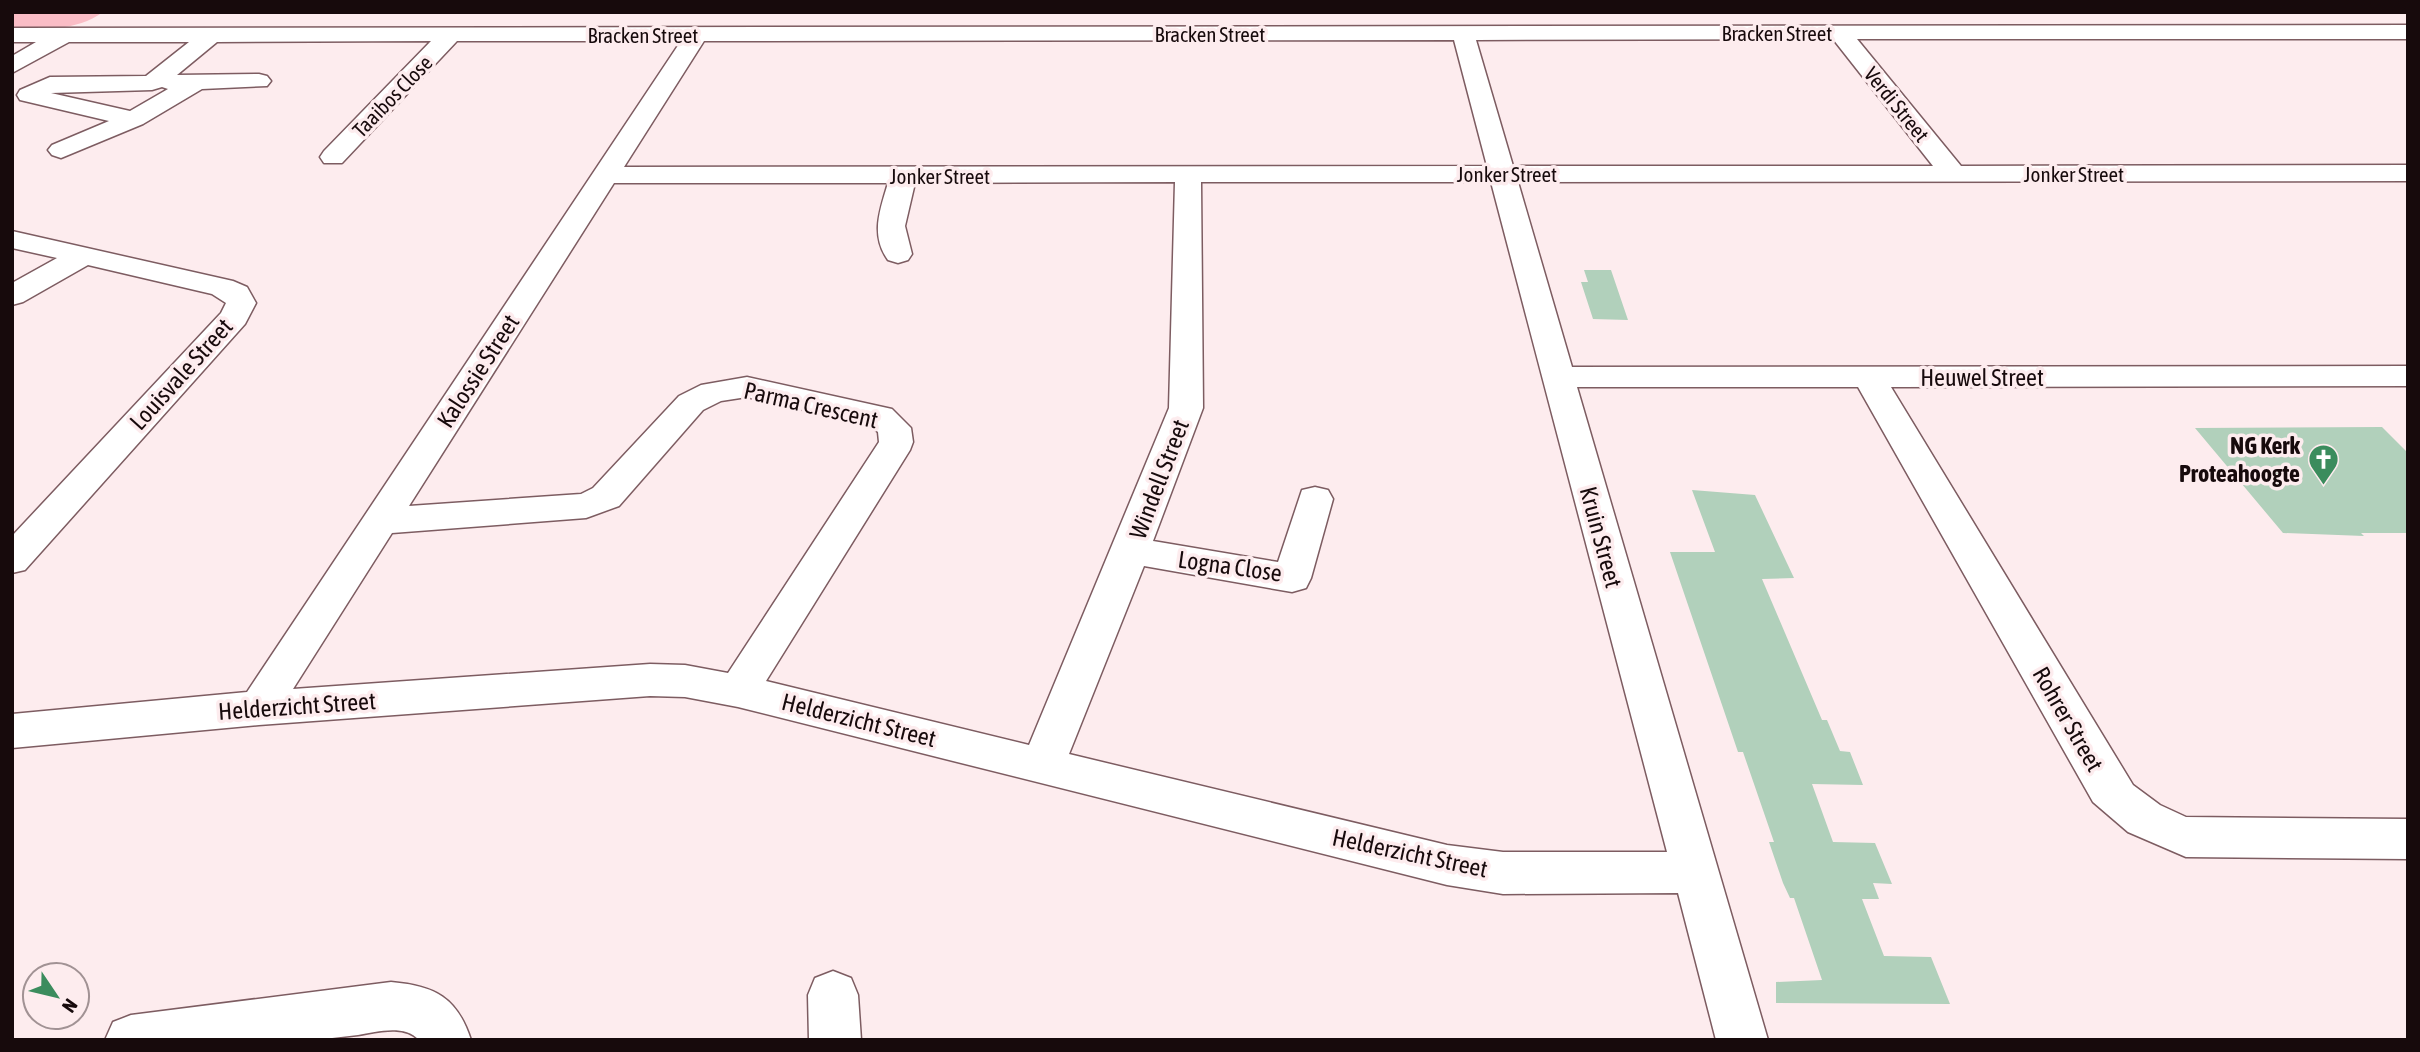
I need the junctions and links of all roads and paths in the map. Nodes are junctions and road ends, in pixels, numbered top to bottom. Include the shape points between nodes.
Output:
1 (114, 12) edge
2 (1811, 12) edge
3 (2064, 12) edge
4 (1328, 23) edge
5 (2408, 32) edge
6 (1455, 33) junction
7 (1834, 33) junction
8 (2087, 33) junction
9 (697, 34) junction
10 (12, 35) edge
11 (72, 35) junction
12 (211, 35) junction
13 (450, 35) junction
14 (12, 66) edge
15 (259, 81) dead end
16 (196, 82) junction
17 (152, 83) junction
18 (134, 119) junction
19 (61, 150) dead end
20 (333, 156) dead end
21 (2408, 173) edge
22 (1501, 174) junction
23 (1954, 174) junction
24 (606, 175) junction
25 (903, 176) junction
26 (1188, 176) junction
27 (12, 239) edge
28 (898, 254) dead end
29 (84, 255) junction
30 (12, 296) edge
31 (2408, 376) edge
32 (1557, 377) junction
33 (1869, 377) junction
34 (1315, 499) dead end
35 (381, 521) junction
36 (1132, 551) junction
37 (12, 560) edge
38 (738, 691) junction
39 (259, 708) junction
40 (12, 731) edge
41 (1042, 766) junction
42 (2408, 839) edge
43 (1693, 872) junction
44 (131, 1040) edge
45 (445, 1040) edge
46 (1742, 1040) edge

1 - 11 street
2 - 7 street, Verdi Street
3 - 8 street
4 - 6 street, Bracken Street
4 - 9 street, Bracken Street
5 - 8 street, Bracken Street
6 - 7 street, Bracken Street
6 - 22 street, Kruin Street
7 - 8 street, Bracken Street
7 - 23 street, Verdi Street
9 - 13 street, Bracken Street
9 - 24 street, Kalossie Street
10 - 11 street, Bracken Street
11 - 12 street, Bracken Street
11 - 14 street
12 - 13 street, Bracken Street
12 - 17 street
13 - 20 street, Taaibos Close
15 - 16 street
16 - 17 street
16 - 18 street
17 - 18 street via 50,84 29,95
18 - 19 street
21 - 23 street, Jonker Street
22 - 23 street, Jonker Street
22 - 26 street, Jonker Street
22 - 32 street, Kruin Street
24 - 25 street, Jonker Street
24 - 35 street, Kalossie Street
25 - 26 street, Jonker Street
25 - 28 street via 890,231
26 - 36 street, Windell Street via 1186,408
27 - 29 street, Louisvale Street
29 - 30 street
29 - 37 street, Louisvale Street via 230,289 240,297 239,310
31 - 33 street, Heuwel Street
32 - 33 street, Heuwel Street
32 - 43 street, Kruin Street
33 - 42 street, Rohrer Street via 2123,806 2186,837
34 - 36 street, Logna Close via 1292,578
35 - 38 street, Parma Crescent via 586,506 607,497 691,403 724,389 747,387 880,417 894,428 893,450
35 - 39 street, Kalossie Street
36 - 41 street, Windell Street
38 - 39 street, Helderzicht Street via 650,680
38 - 41 street, Helderzicht Street
39 - 40 street, Helderzicht Street
41 - 43 street, Helderzicht Street via 1478,871
43 - 46 street, Kruin Street
44 - 45 street via 391,1006 431,1014 443,1028

